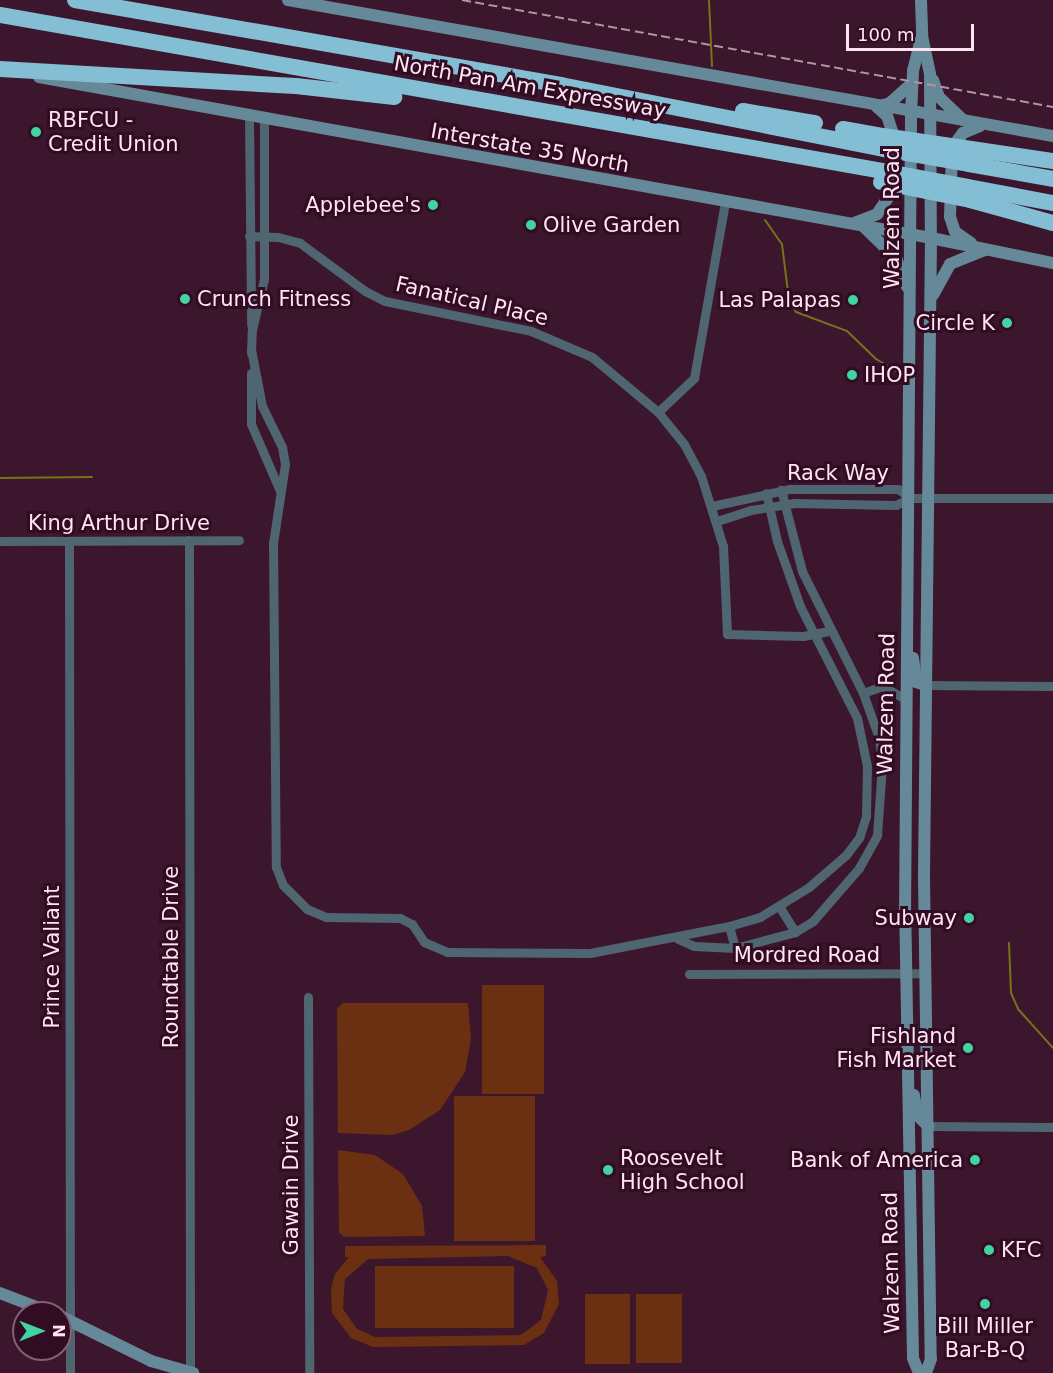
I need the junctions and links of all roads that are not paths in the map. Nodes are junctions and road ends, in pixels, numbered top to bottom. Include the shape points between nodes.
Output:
1 (75, 0) edge
2 (288, 0) edge
3 (921, 0) edge
4 (0, 15) edge
5 (922, 36) junction
6 (0, 69) edge
7 (930, 74) junction
8 (912, 83) junction
9 (877, 107) junction
10 (911, 114) junction
11 (249, 117) junction
12 (930, 117) junction
13 (264, 120) junction
14 (966, 123) junction
15 (983, 125) junction
16 (623, 127) junction
17 (1053, 136) edge
18 (884, 143) junction
19 (1053, 160) edge
20 (1053, 179) edge
21 (969, 193) junction
22 (1053, 202) edge
23 (725, 203) junction
24 (1053, 223) edge
25 (850, 224) junction
26 (863, 226) junction
27 (912, 235) junction
28 (249, 236) junction
29 (264, 236) junction
30 (931, 238) junction
31 (986, 250) junction
32 (1053, 263) edge
33 (930, 302) junction
34 (912, 304) junction
35 (252, 330) junction
36 (251, 349) junction
37 (658, 412) junction
38 (282, 447) junction
39 (265, 454) junction
40 (781, 490) junction
41 (280, 491) junction
42 (766, 493) junction
43 (910, 498) junction
44 (1053, 498) edge
45 (927, 499) junction
46 (784, 504) junction
47 (712, 506) junction
48 (769, 506) junction
49 (717, 521) junction
50 (189, 540) junction
51 (238, 540) dead end
52 (0, 541) edge
53 (69, 541) junction
54 (907, 615) junction
55 (828, 631) junction
56 (814, 635) junction
57 (925, 685) junction
58 (1053, 686) edge
59 (863, 693) junction
60 (905, 699) junction
61 (779, 906) junction
62 (729, 926) junction
63 (795, 932) junction
64 (678, 939) junction
65 (735, 948) junction
66 (904, 973) junction
67 (926, 973) junction
68 (689, 974) dead end
69 (308, 998) dead end
70 (907, 1055) junction
71 (928, 1126) junction
72 (1053, 1127) edge
73 (0, 1293) edge
74 (21, 1301) edge
75 (65, 1301) edge
76 (72, 1322) edge
77 (191, 1373) edge
78 (309, 1373) edge
79 (919, 1373) edge
80 (926, 1373) edge

1 - 18 highway, North Pan Am Expressway
2 - 9 main road
3 - 5 main road, Walzem Road
4 - 16 highway, North Pan Am Expressway
5 - 7 main road, Walzem Road
5 - 8 main road, Walzem Road
6 - 11 main road, Interstate 35 North
6 - 16 highway via 358,92 487,113
7 - 12 main road, Walzem Road
7 - 14 main road via 939,97
8 - 9 main road via 890,103
8 - 10 main road, Walzem Road
9 - 10 main road
9 - 25 main road via 887,116 894,137 891,193 877,214
10 - 12 main road
10 - 27 main road, Walzem Road
11 - 13 main road, Interstate 35 North
11 - 28 street
12 - 14 main road
12 - 30 main road, Walzem Road
13 - 23 main road, Interstate 35 North
13 - 29 street
14 - 15 main road
15 - 17 main road
15 - 31 main road via 967,130 954,143 949,207 955,232
16 - 21 highway, North Pan Am Expressway, bridge
18 - 19 highway, bridge
18 - 20 highway, North Pan Am Expressway, bridge
21 - 22 highway, North Pan Am Expressway
21 - 24 highway
23 - 25 main road, Interstate 35 North
23 - 37 street via 693,378
25 - 26 main road, Interstate 35 North
26 - 27 main road, Interstate 35 North
26 - 34 main road via 896,258
27 - 30 main road, Interstate 35 North
27 - 34 main road, Walzem Road
28 - 29 street, Fanatical Place
28 - 35 street
29 - 35 street via 264,279
29 - 37 street, Fanatical Place via 300,243 385,301 560,340 618,375
30 - 31 main road, Interstate 35 North
30 - 33 main road, Walzem Road
31 - 32 main road, Interstate 35 North
31 - 33 main road via 950,264
33 - 45 main road, Walzem Road
34 - 43 main road, Walzem Road
35 - 36 street
36 - 38 street via 262,406
36 - 39 street via 251,424
37 - 47 street, Fanatical Place via 684,444
38 - 39 street
38 - 41 street via 285,464
39 - 41 street
40 - 42 street, Rack Way
40 - 43 street, Rack Way via 898,489
40 - 46 street
41 - 64 street via 273,543 273,852 283,885 293,899 326,917 400,918 412,924 424,942 461,953 590,953
42 - 47 street, Rack Way
42 - 48 street
43 - 45 street
43 - 46 street, Rack Way via 896,505
43 - 54 main road, Walzem Road
44 - 45 street
45 - 57 main road, Walzem Road
46 - 48 street, Rack Way
46 - 55 street via 798,560
47 - 49 street, Fanatical Place
48 - 49 street, Rack Way
48 - 56 street via 787,573
49 - 56 street, Fanatical Place via 723,546 727,634
50 - 51 street, King Arthur Drive
50 - 53 street, King Arthur Drive
50 - 77 street, Roundtable Drive
52 - 53 street, King Arthur Drive
53 - 75 street, Prince Valiant via 71,1224
54 - 57 main road via 915,678 918,684
54 - 60 main road, Walzem Road
55 - 56 street
55 - 59 street
56 - 61 street via 857,718 867,766 866,816 859,838 846,855
57 - 58 street
57 - 67 main road, Walzem Road
59 - 60 street via 882,686
59 - 63 street via 879,738 882,766 877,835 859,868 813,921
60 - 66 main road, Walzem Road
61 - 62 street
61 - 63 street
62 - 64 street
62 - 65 street
63 - 65 street
64 - 65 street via 694,946
66 - 67 street, Mordred Road
66 - 68 street, Mordred Road
66 - 70 main road, Walzem Road
67 - 71 main road, Walzem Road
69 - 78 street, Gawain Drive
70 - 71 main road via 917,1115
70 - 79 main road, Walzem Road via 913,1358
71 - 72 street
71 - 80 main road, Walzem Road via 931,1359
73 - 74 main road
76 - 77 main road via 151,1361

